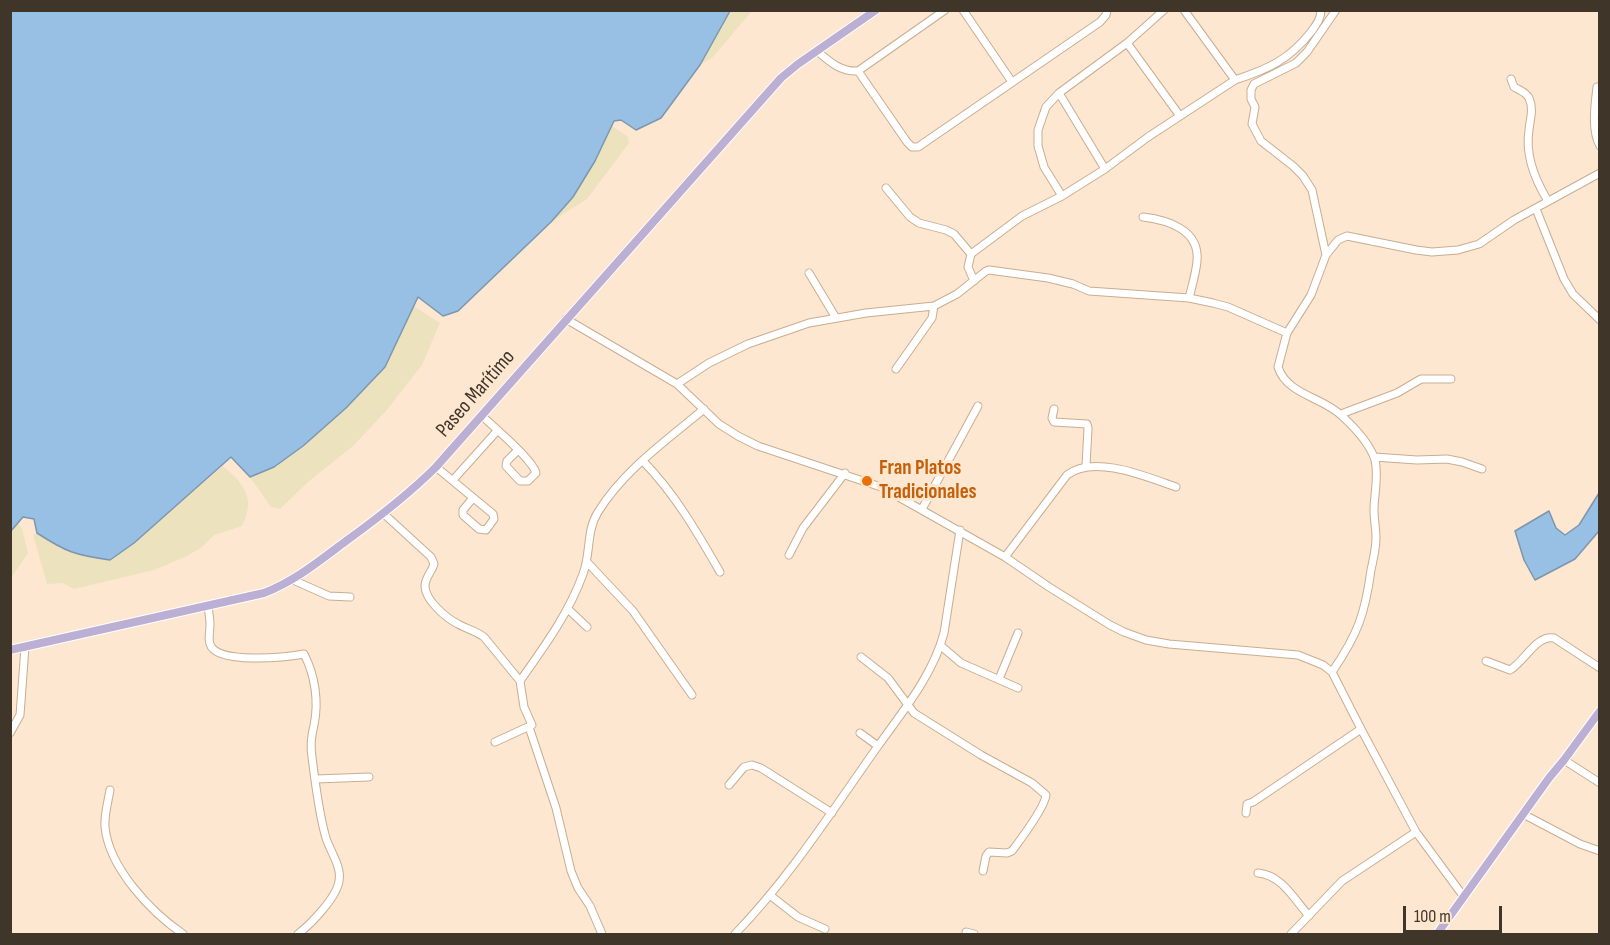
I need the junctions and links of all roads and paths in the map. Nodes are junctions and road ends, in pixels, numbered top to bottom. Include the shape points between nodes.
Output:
1 (876, 10) edge
2 (945, 10) edge
3 (963, 10) edge
4 (1107, 10) edge
5 (1164, 10) edge
6 (1184, 10) edge
7 (1321, 10) edge
8 (1336, 10) edge
9 (1127, 43) junction
10 (817, 51) junction
11 (858, 71) junction
12 (1511, 79) dead end
13 (1235, 80) junction
14 (1012, 82) junction
15 (1598, 87) dead end
16 (1059, 93) junction
17 (1180, 116) junction
18 (1599, 146) edge
19 (1105, 169) junction
20 (1599, 173) edge
21 (886, 188) dead end
22 (1062, 196) junction
23 (1548, 201) junction
24 (1536, 209) junction
25 (1143, 217) dead end
26 (971, 254) junction
27 (1326, 255) junction
28 (809, 273) dead end
29 (974, 281) junction
30 (1189, 298) junction
31 (934, 306) junction
32 (836, 318) junction
33 (566, 319) junction
34 (1599, 320) edge
35 (1287, 333) junction
36 (896, 369) dead end
37 (1451, 379) dead end
38 (677, 384) junction
39 (978, 406) dead end
40 (704, 409) junction
41 (1054, 409) dead end
42 (1341, 414) junction
43 (482, 416) junction
44 (497, 430) junction
45 (518, 450) junction
46 (1374, 457) junction
47 (643, 461) junction
48 (1086, 466) junction
49 (436, 467) junction
50 (1482, 469) dead end
51 (845, 473) junction
52 (453, 480) junction
53 (1176, 487) dead end
54 (473, 498) junction
55 (922, 509) junction
56 (384, 514) junction
57 (960, 530) junction
58 (789, 555) dead end
59 (1005, 556) junction
60 (587, 562) junction
61 (720, 572) dead end
62 (293, 580) junction
63 (351, 597) dead end
64 (208, 607) junction
65 (568, 609) junction
66 (588, 627) dead end
67 (1018, 633) dead end
68 (941, 646) junction
69 (25, 647) junction
70 (10, 650) edge
71 (861, 657) dead end
72 (1486, 661) dead end
73 (1599, 669) edge
74 (1332, 672) junction
75 (999, 679) junction
76 (520, 681) junction
77 (1018, 688) dead end
78 (692, 695) dead end
79 (907, 706) junction
80 (1599, 711) edge
81 (529, 727) junction
82 (1361, 729) junction
83 (10, 733) edge
84 (860, 734) dead end
85 (495, 742) dead end
86 (878, 746) junction
87 (1564, 760) junction
88 (369, 777) dead end
89 (316, 779) junction
90 (1599, 783) edge
91 (729, 785) dead end
92 (110, 790) dead end
93 (832, 813) junction
94 (1246, 813) dead end
95 (1523, 814) junction
96 (1416, 832) junction
97 (1599, 851) edge
98 (983, 872) dead end
99 (1258, 873) dead end
100 (771, 896) junction
101 (1464, 897) junction
102 (1308, 916) junction
103 (825, 929) dead end
104 (183, 934) edge
105 (298, 934) edge
106 (602, 934) edge
107 (735, 934) edge
108 (1291, 934) edge
109 (1437, 934) edge

1 - 10 main road, Paseo Marítimo
2 - 11 street
3 - 14 street
4 - 14 street via 1100,22
5 - 9 street
6 - 13 street
7 - 13 street via 1319,21 1289,57
8 - 27 street via 1296,63 1254,84 1251,90 1255,107 1252,124 1261,141 1293,166 1312,190
9 - 16 street
9 - 17 street
10 - 11 street via 837,67
10 - 33 main road, Paseo Marítimo via 780,78
11 - 14 street via 912,147 918,147
12 - 23 street via 1514,87 1530,99 1528,151
13 - 17 street
15 - 18 street
16 - 19 street
16 - 22 street via 1047,107 1038,130 1038,147 1044,167
17 - 19 street
19 - 22 street
20 - 23 street
21 - 26 street via 919,224 954,234
22 - 26 street via 1022,216
23 - 24 street
24 - 27 street via 1479,244 1458,250 1416,250 1347,236 1338,240
24 - 34 street via 1564,279
25 - 30 street via 1176,225 1192,238 1197,262
26 - 29 street via 968,267
27 - 35 street via 1311,296
28 - 32 street
29 - 30 street via 986,271 1017,273 1089,291
29 - 31 street
30 - 35 street via 1228,307
31 - 32 street
31 - 36 street via 932,318
32 - 38 street via 747,344
33 - 38 street
33 - 43 main road, Paseo Marítimo
35 - 42 street via 1278,367 1281,374 1299,391
37 - 42 street via 1421,379 1397,393
38 - 40 street
39 - 55 street
40 - 47 street
40 - 51 street via 719,424 758,446
41 - 48 street via 1054,422 1086,424
42 - 46 street
43 - 44 street
43 - 49 main road, Paseo Marítimo
44 - 45 street
44 - 52 street
45 - 45 street via 536,471 528,481 520,481 506,466
46 - 50 street via 1447,459
46 - 74 street via 1376,540 1366,607
47 - 60 street via 598,512 590,529
47 - 61 street via 665,483
48 - 53 street via 1122,470
48 - 59 street via 1067,475
49 - 52 street
49 - 56 main road, Paseo Marítimo
51 - 55 street
51 - 58 street via 803,528
52 - 54 street
54 - 54 street via 494,516 486,530 463,515
55 - 57 street
56 - 62 main road, Paseo Marítimo
56 - 76 street via 431,556 434,564 425,588 428,597 457,624 484,637
57 - 59 street
57 - 68 street
59 - 74 street via 1110,625 1135,636 1169,644 1298,655
60 - 65 street
60 - 78 street via 633,611
62 - 63 street via 329,596
62 - 64 main road, Paseo Marítimo via 264,593
64 - 69 main road, Paseo Marítimo
64 - 89 street via 209,643 214,650 269,659 304,654 316,699 310,739
65 - 66 street
65 - 76 street
67 - 75 street
68 - 75 street via 961,663
68 - 79 street
69 - 70 main road, Paseo Marítimo
69 - 83 street via 20,715
71 - 79 street via 888,678
72 - 73 street via 1510,670 1538,641 1549,637
74 - 82 street
75 - 77 street
76 - 81 street via 532,724
79 - 86 street
79 - 98 street via 943,733 1032,783 1046,795 1014,848 1007,853 989,852
80 - 87 main road
81 - 85 street
81 - 106 street via 572,871
82 - 94 street via 1246,804
82 - 96 street
84 - 86 street
86 - 93 street
87 - 90 street
87 - 95 main road
88 - 89 street
89 - 105 street via 325,836 340,877 337,890 316,919
91 - 93 street via 744,767 752,765
92 - 104 street via 105,825 109,847 139,897
93 - 100 street
95 - 97 street
95 - 101 main road
96 - 101 street
96 - 102 street via 1349,876
99 - 102 street via 1268,873 1280,880
100 - 103 street via 798,917
100 - 107 street
101 - 109 main road
102 - 108 street

